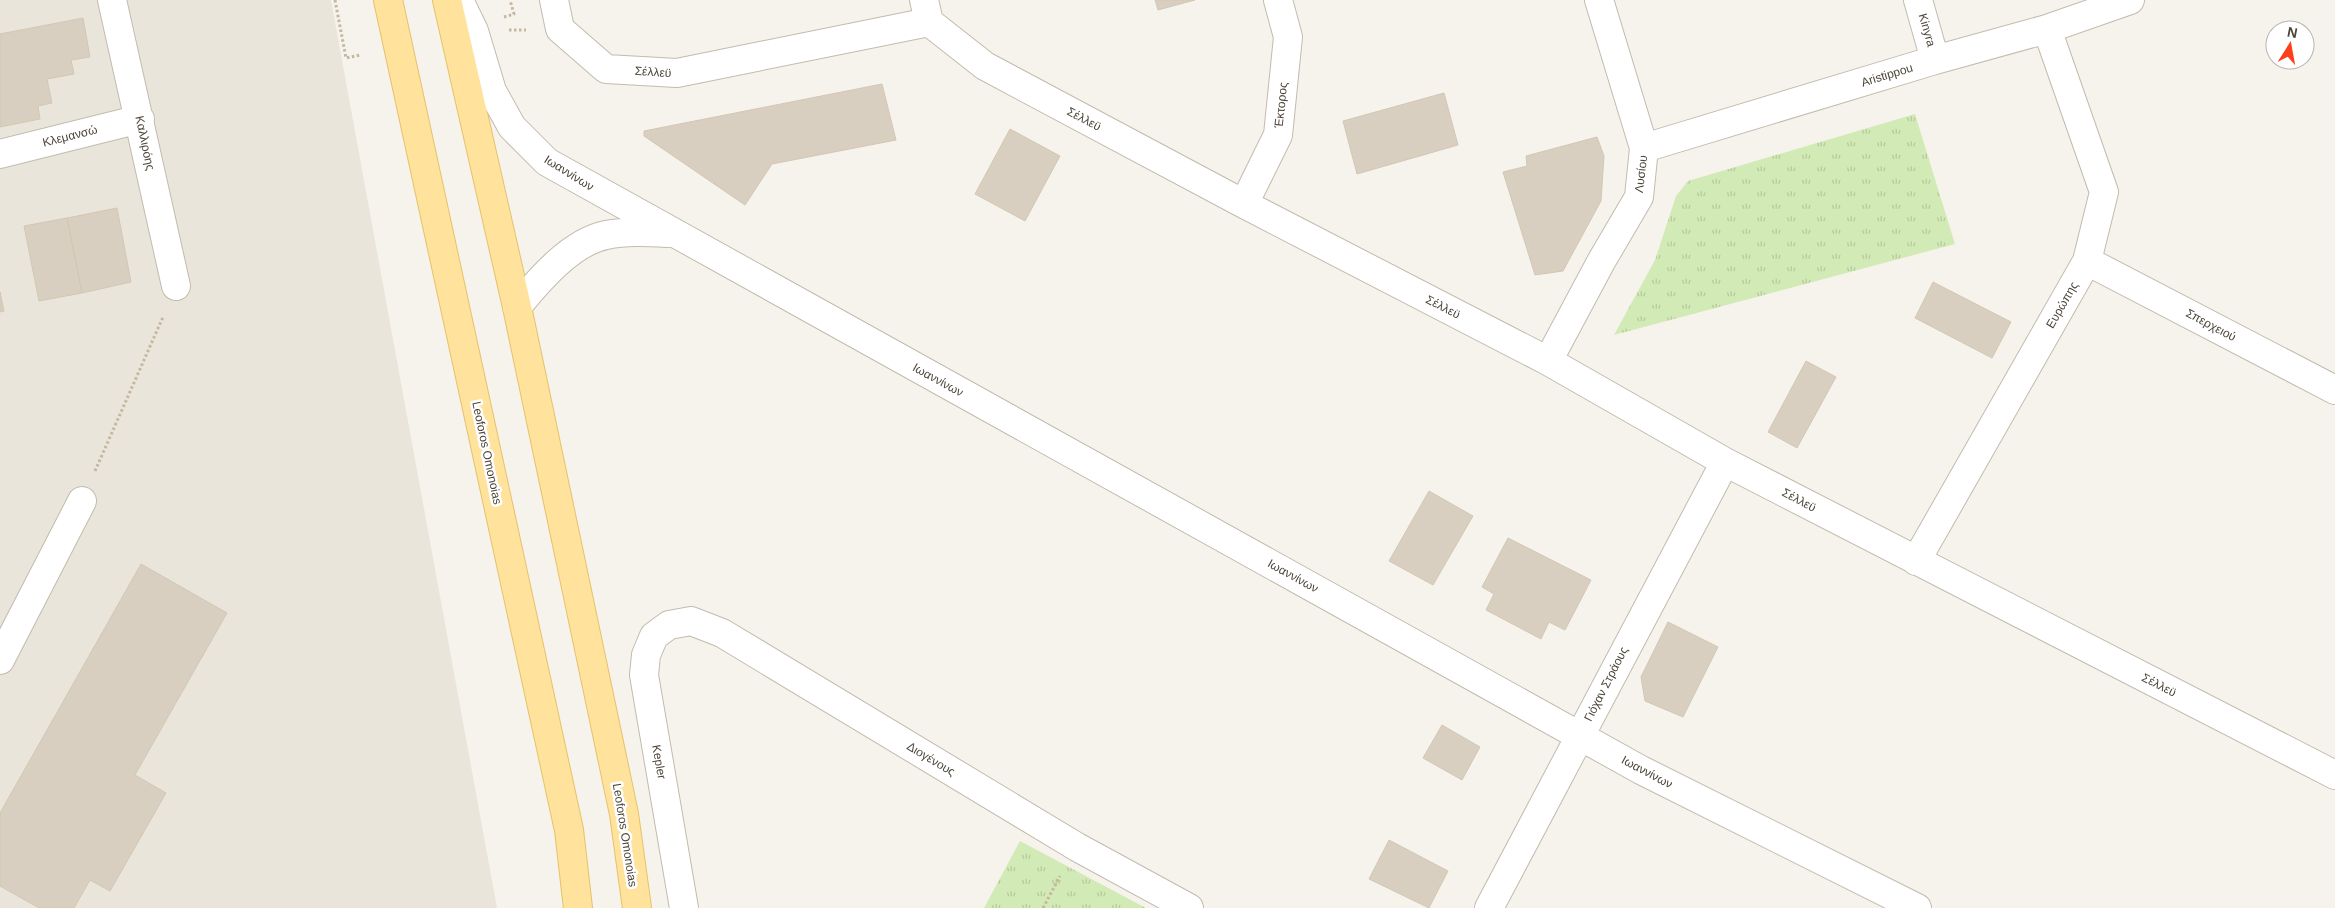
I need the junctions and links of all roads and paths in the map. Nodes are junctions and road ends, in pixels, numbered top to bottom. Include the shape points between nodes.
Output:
1 (112, 0) edge
2 (335, 0) edge
3 (388, 0) edge
4 (447, 0) edge
5 (459, 0) edge
6 (510, 0) edge
7 (554, 0) edge
8 (1278, 0) edge
9 (1599, 0) edge
10 (1918, 0) edge
11 (2130, 0) edge
12 (927, 11) edge
13 (500, 18) dead end
14 (2047, 29) junction
15 (360, 55) dead end
16 (1936, 60) junction
17 (140, 119) junction
18 (1644, 148) junction
19 (0, 154) edge
20 (1244, 204) junction
21 (674, 234) junction
22 (2088, 260) junction
23 (176, 286) joint
24 (517, 307) junction
25 (1548, 361) junction
26 (2335, 390) edge
27 (1725, 462) junction
28 (82, 501) joint
29 (1916, 561) junction
30 (669, 625) joint
31 (0, 660) edge
32 (1580, 736) junction
33 (2335, 775) edge
34 (578, 908) edge
35 (637, 908) edge
36 (684, 908) edge
37 (1189, 908) edge
38 (1489, 908) edge
39 (1917, 908) edge

1 - 17 street, Καλλιρόης
2 - 15 path via 346,58
3 - 34 main road, Leoforos Omonoias via 569,830
4 - 24 main road, Leoforos Omonoias
5 - 21 street, Ιωαννίνων via 474,31 492,91 512,127 547,162
6 - 13 path via 514,14
7 - 12 street, Σέλλεϋ via 560,29 606,69 677,74
8 - 20 street, Έκτορος via 1288,37 1278,135
9 - 18 street, Λυσίου
10 - 16 street, Kinyra
11 - 14 street, Aristippou
12 - 20 street, Σέλλεϋ via 985,66
14 - 16 street, Aristippou
14 - 22 street, Ευρώπης via 2104,192
16 - 18 street, Aristippou
17 - 19 street, Κλεμανσώ
17 - 23 street, Καλλιρόης
18 - 25 street, Λυσίου via 1639,197
20 - 25 street, Σέλλεϋ
21 - 24 street, Ιωαννίνων via 639,231 604,235 572,250 543,276
21 - 32 street, Ιωαννίνων
22 - 26 street, Σπερχειού
22 - 29 street, Ευρώπης
23 - 28 path
24 - 35 main road, Leoforos Omonoias via 624,814
25 - 27 street, Σέλλεϋ
27 - 29 street, Σέλλεϋ
27 - 32 street, Γιόχαν Στράους
28 - 31 street
29 - 33 street, Σέλλεϋ
30 - 36 street, Kepler via 654,636 646,655 644,676
30 - 37 street, Διογένους via 691,621 722,633 1076,847
32 - 38 street, Γιόχαν Στράους
32 - 39 street, Ιωαννίνων via 1641,770

